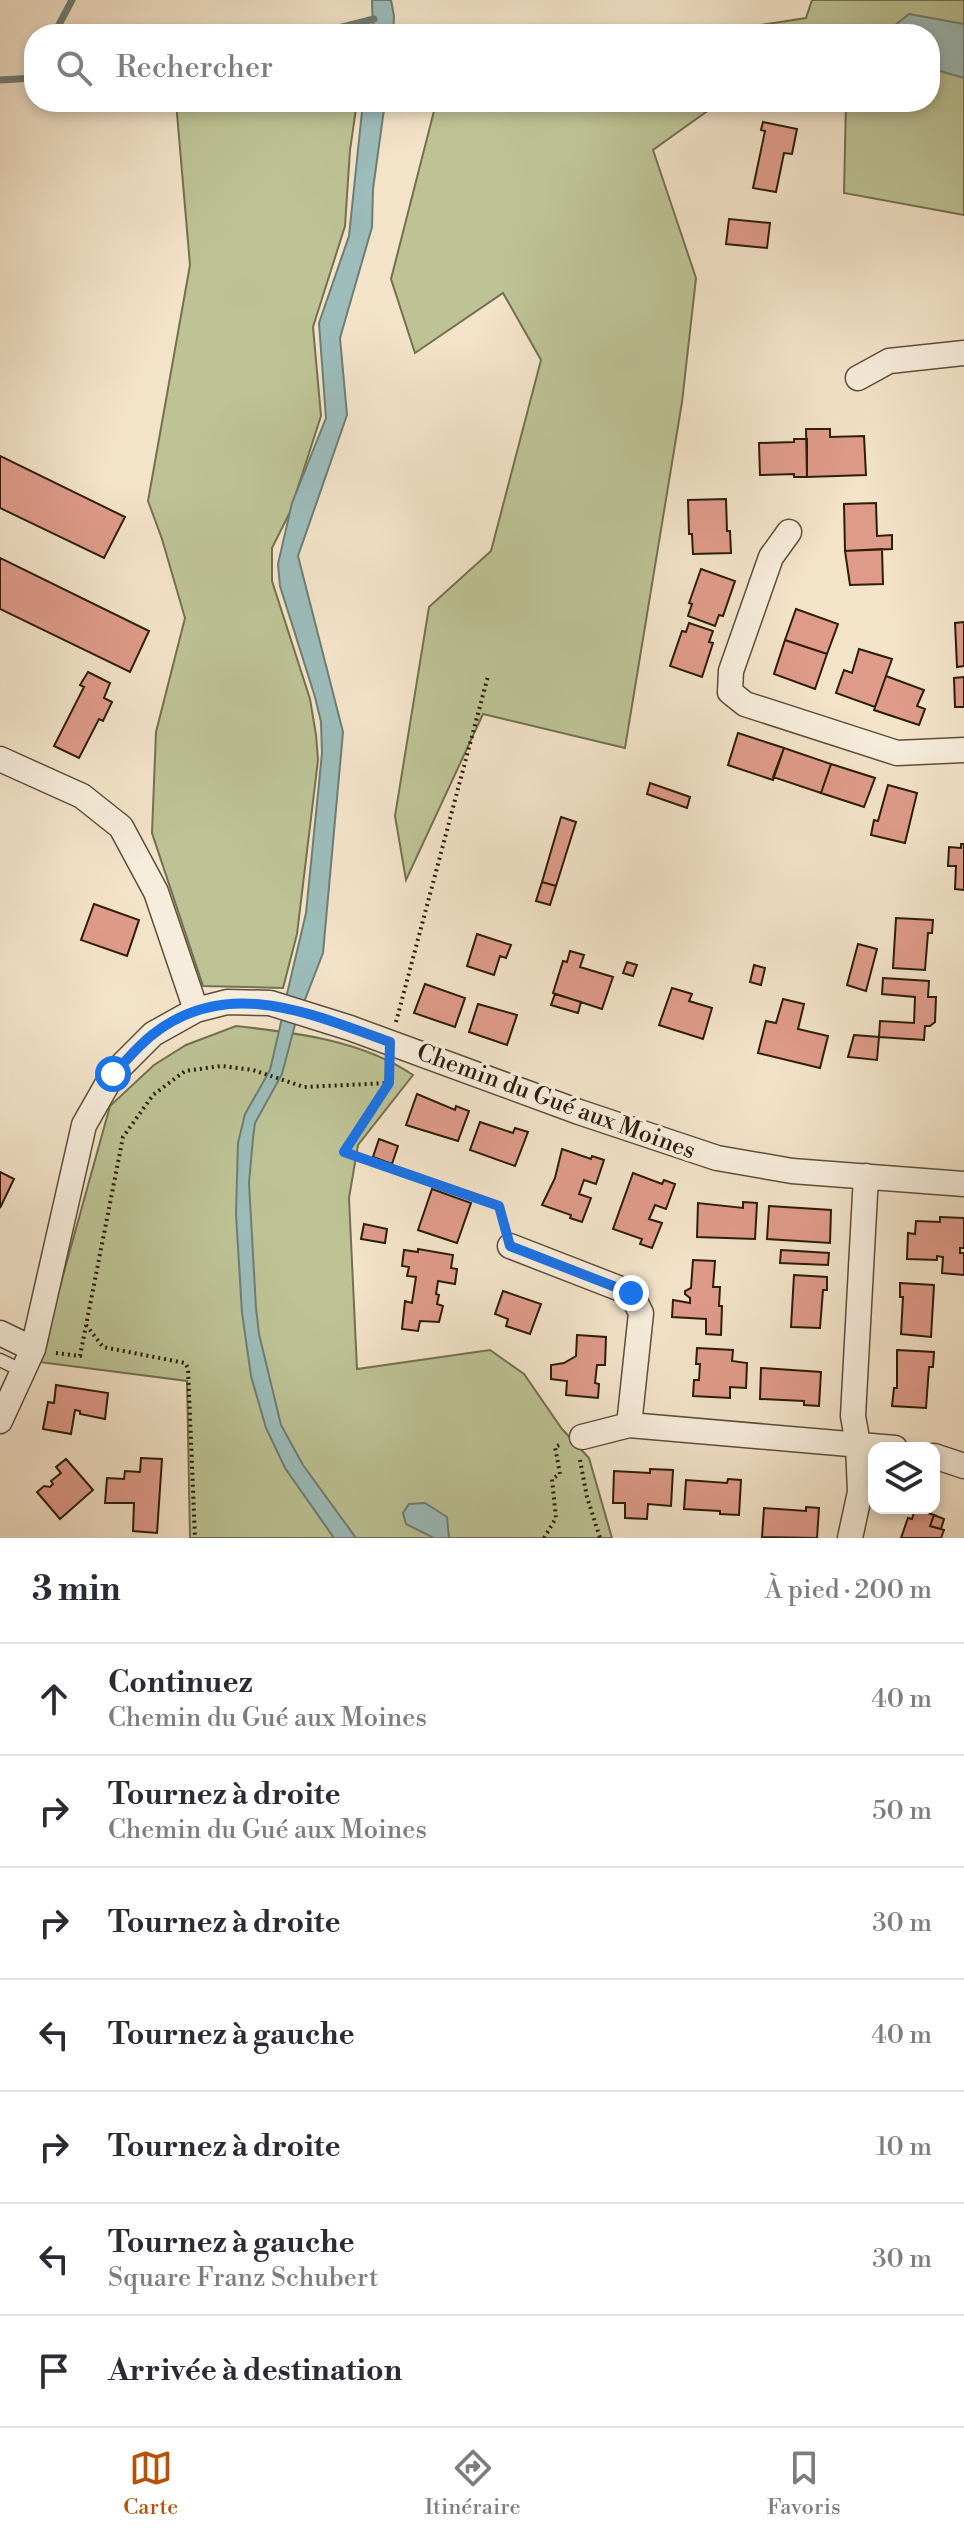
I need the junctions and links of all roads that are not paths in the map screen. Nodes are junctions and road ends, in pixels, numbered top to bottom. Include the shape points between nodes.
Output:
1 (964, 353) edge
2 (858, 378) dead end
3 (789, 532) dead end
4 (964, 750) edge
5 (0, 759) edge
6 (196, 1010) junction
7 (866, 1176) junction
8 (964, 1184) edge
9 (510, 1246) road end
10 (0, 1333) edge
11 (0, 1360) edge
12 (28, 1360) junction
13 (0, 1421) edge
14 (629, 1425) junction
15 (582, 1437) road end
16 (858, 1444) junction
17 (868, 1445) edge
18 (940, 1458) edge
19 (964, 1466) edge
20 (850, 1538) edge

1 - 2 street via 889,361
3 - 4 street via 771,557 731,671 730,692 745,704 897,753
5 - 6 street via 82,796 121,827 156,892
6 - 7 street, Chemin du Gué aux Moines via 227,1002 270,1003 693,1152 756,1167
6 - 12 street, Chemin du Gué aux Moines via 153,1034 113,1074 84,1125
7 - 8 street, Chemin du Gué aux Moines
7 - 16 street via 853,1416
9 - 14 street via 631,1293 641,1313
10 - 12 street
11 - 12 lane
12 - 13 street, Chemin du Gué aux Moines
14 - 15 street
14 - 16 street
16 - 17 street
16 - 20 street via 860,1492
18 - 19 street

